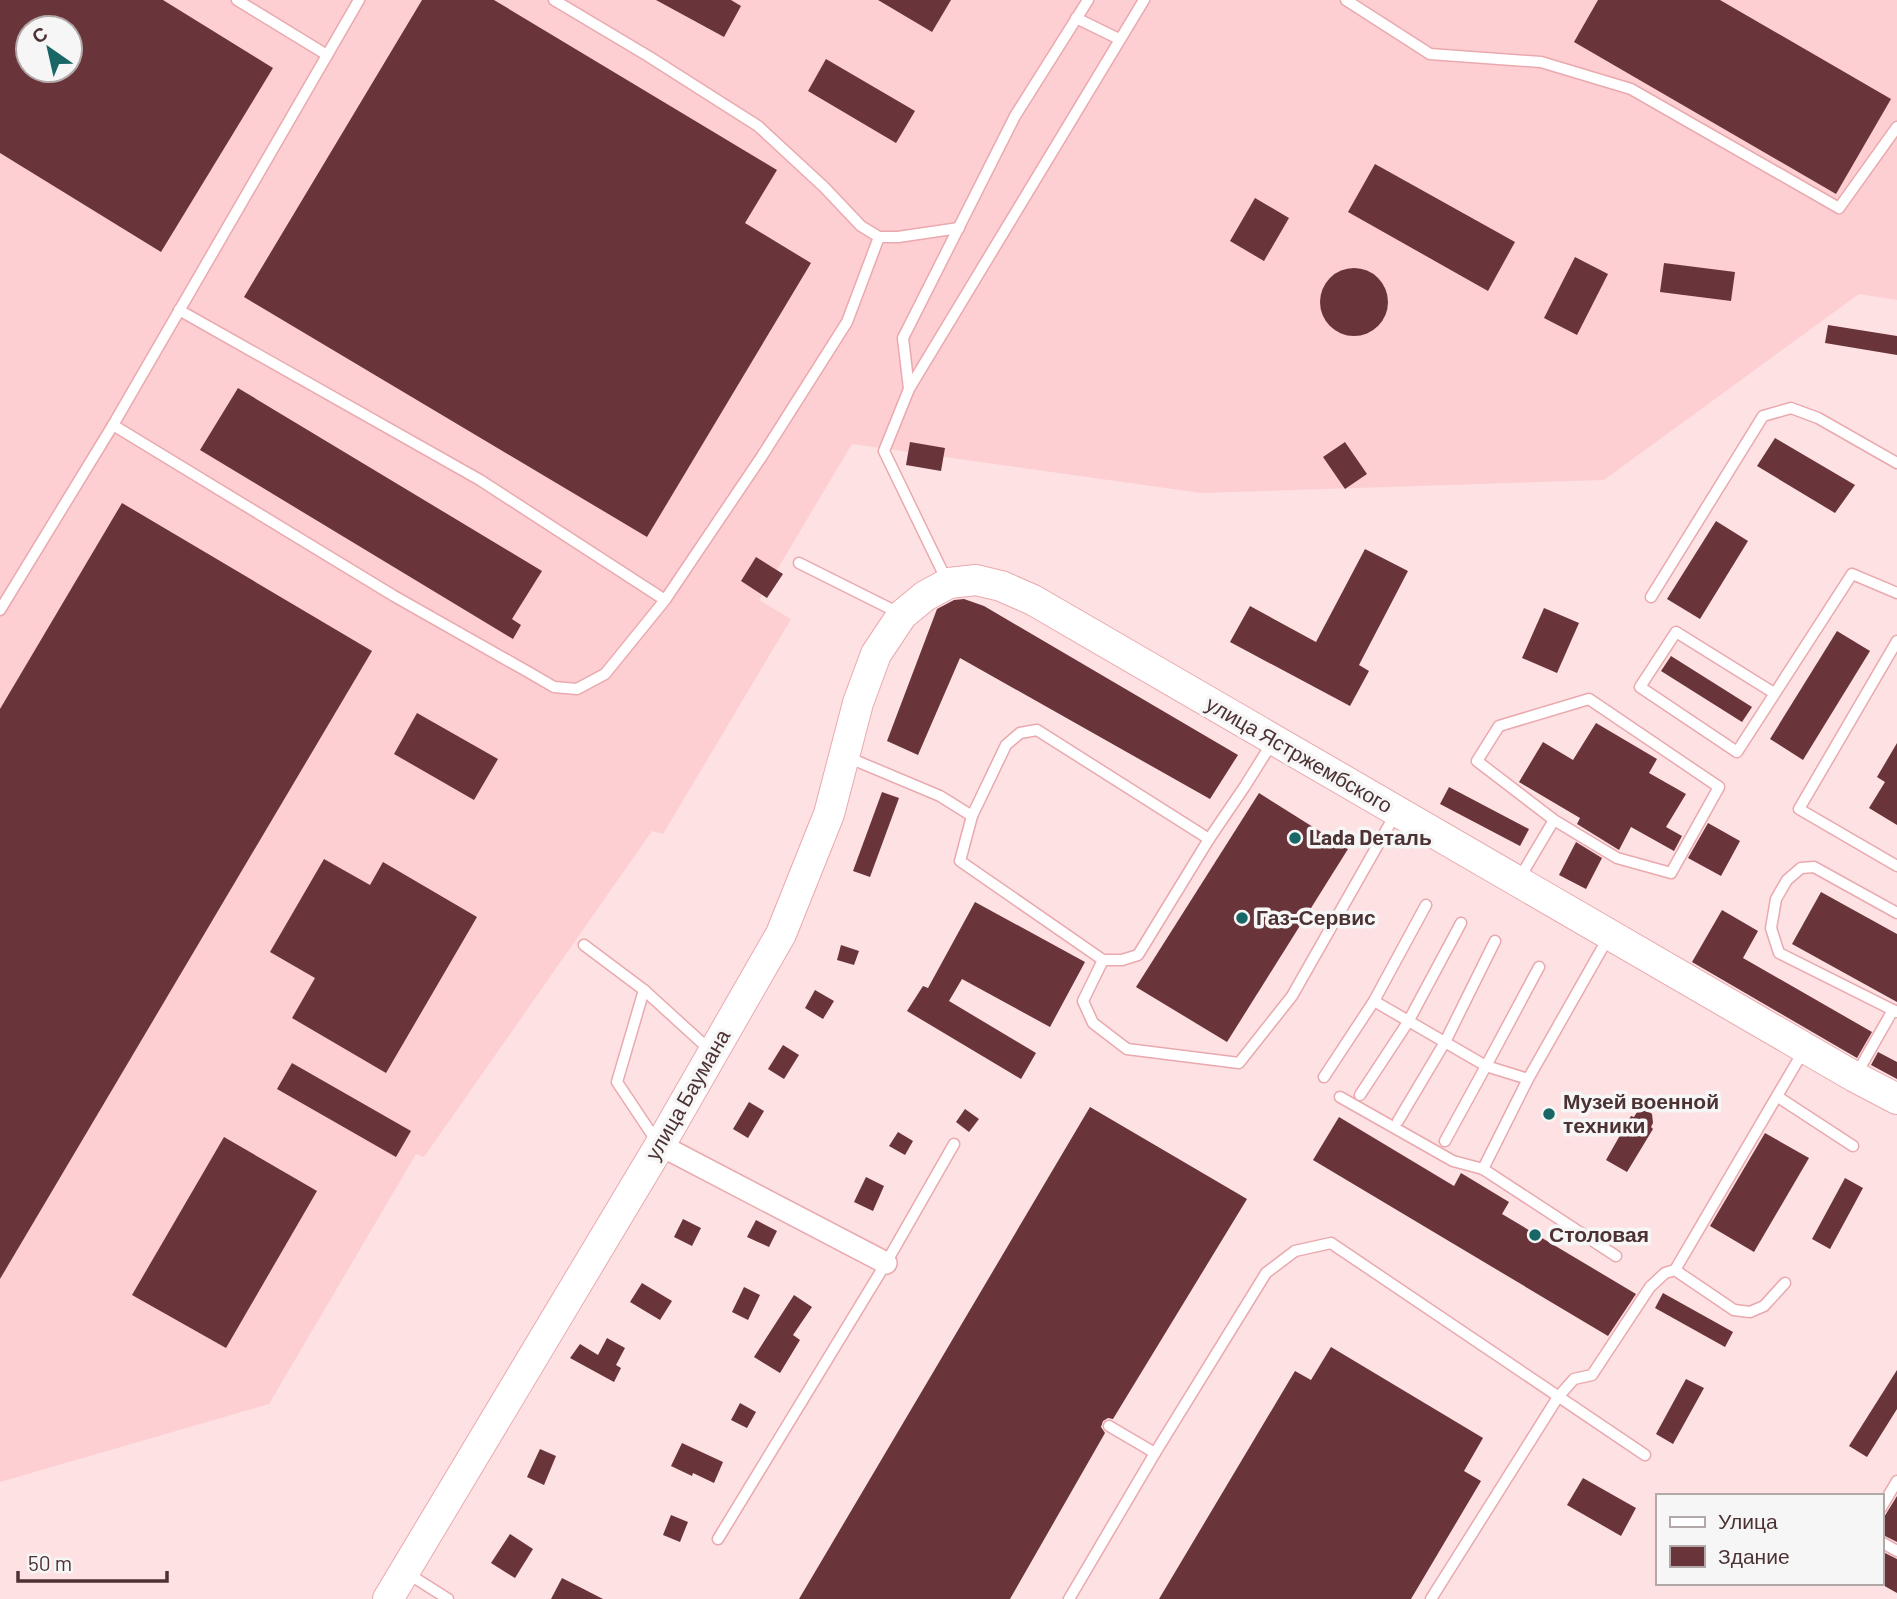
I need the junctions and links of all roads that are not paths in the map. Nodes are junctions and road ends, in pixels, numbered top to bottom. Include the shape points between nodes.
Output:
1 (237, 0) edge
2 (359, 0) edge
3 (554, 0) edge
4 (1088, 0) edge
5 (1144, 0) edge
6 (1346, 0) edge
7 (1076, 18) junction
8 (1119, 39) junction
9 (327, 55) junction
10 (1897, 127) edge
11 (959, 228) junction
12 (879, 237) junction
13 (179, 310) junction
14 (909, 389) junction
15 (113, 425) junction
16 (1897, 463) edge
17 (799, 563) dead end
18 (948, 583) junction
19 (1897, 593) edge
20 (1651, 597) dead end
21 (665, 600) junction
22 (0, 610) edge
23 (902, 615) junction
24 (1897, 641) edge
25 (1774, 693) junction
26 (1274, 740) junction
27 (844, 756) junction
28 (1396, 811) junction
29 (972, 816) junction
30 (1554, 820) junction
31 (1209, 839) junction
32 (1897, 866) edge
33 (1518, 882) junction
34 (1426, 905) dead end
35 (1897, 913) edge
36 (1461, 923) dead end
37 (1610, 935) junction
38 (1495, 941) dead end
39 (584, 945) dead end
40 (1104, 960) junction
41 (1539, 967) dead end
42 (644, 990) junction
43 (1374, 1001) junction
44 (1895, 1011) edge
45 (1408, 1022) junction
46 (1445, 1042) junction
47 (1806, 1048) junction
48 (713, 1053) junction
49 (1486, 1066) junction
50 (1324, 1077) dead end
51 (1855, 1077) junction
52 (1528, 1079) junction
53 (1360, 1095) dead end
54 (1340, 1097) dead end
55 (1778, 1097) junction
56 (1897, 1099) edge
57 (1398, 1121) dead end
58 (1445, 1141) dead end
59 (954, 1144) dead end
60 (660, 1145) junction
61 (1853, 1146) dead end
62 (1483, 1169) junction
63 (1616, 1256) dead end
64 (887, 1263) junction
65 (1675, 1270) junction
66 (1785, 1283) dead end
67 (1558, 1397) junction
68 (1109, 1426) dead end
69 (1154, 1453) junction
70 (1645, 1455) dead end
71 (1897, 1481) edge
72 (1883, 1505) edge
73 (718, 1539) dead end
74 (405, 1572) junction
75 (388, 1599) edge
76 (448, 1599) edge
77 (1069, 1599) edge
78 (1431, 1599) edge

1 - 9 lane
2 - 9 lane
3 - 12 lane via 758,126 861,226
4 - 7 lane
5 - 8 lane
6 - 10 lane via 1430,54 1541,62 1632,89 1839,208
7 - 8 lane
7 - 11 lane via 1015,116
8 - 14 lane
9 - 13 lane
11 - 12 lane
11 - 14 lane via 903,338
12 - 21 lane via 848,322
13 - 15 lane
13 - 21 lane via 480,480
14 - 18 lane via 884,451
15 - 21 lane via 554,687 577,688 605,674
15 - 22 lane
16 - 20 lane via 1818,418 1791,408 1763,416
17 - 23 lane
18 - 23 main road, улица Баумана
18 - 26 main road, улица Ястржембского via 975,580 1033,600
19 - 25 lane via 1852,573
23 - 27 main road, улица Баумана via 876,654
24 - 32 lane via 1799,809
25 - 25 lane via 1676,632 1640,687 1737,752
26 - 28 main road, улица Ястржембского
26 - 31 lane
27 - 29 lane via 940,796
27 - 48 main road, улица Баумана via 829,814 781,934
28 - 33 main road, улица Ястржембского
28 - 40 lane via 1293,996 1239,1063 1127,1049 1093,1023 1083,1001
29 - 31 lane via 1006,745 1020,733 1037,730
29 - 40 lane via 960,861
30 - 30 lane via 1617,858 1671,873 1719,788 1589,699 1499,726 1477,761
30 - 33 lane
31 - 40 lane via 1138,955
33 - 37 main road, улица Ястржембского
34 - 43 lane
35 - 44 lane via 1814,867 1801,868 1776,899 1771,928 1779,953
36 - 45 lane
37 - 47 main road, улица Ястржембского
37 - 52 lane
38 - 46 lane
39 - 42 lane
41 - 49 lane
42 - 48 lane
42 - 60 lane via 617,1082
43 - 45 lane
43 - 50 lane
44 - 51 lane
45 - 46 lane
45 - 53 lane
46 - 49 lane
46 - 57 lane
47 - 51 main road, улица Ястржембского
47 - 55 lane
48 - 60 main road, улица Баумана
49 - 52 lane
49 - 58 lane
51 - 56 main road, улица Ястржембского
52 - 62 lane
54 - 62 lane via 1453,1161
55 - 61 lane
55 - 65 lane
59 - 64 lane
60 - 64 street
60 - 74 main road, улица Баумана
62 - 63 lane
64 - 73 lane
65 - 66 lane via 1734,1310 1750,1312 1765,1306
65 - 67 lane via 1650,1287 1592,1375 1574,1379
67 - 69 lane via 1331,1243 1295,1251 1266,1273
67 - 70 lane
67 - 78 lane
68 - 69 lane
69 - 77 lane
71 - 72 lane
74 - 75 main road, улица Баумана
74 - 76 lane

